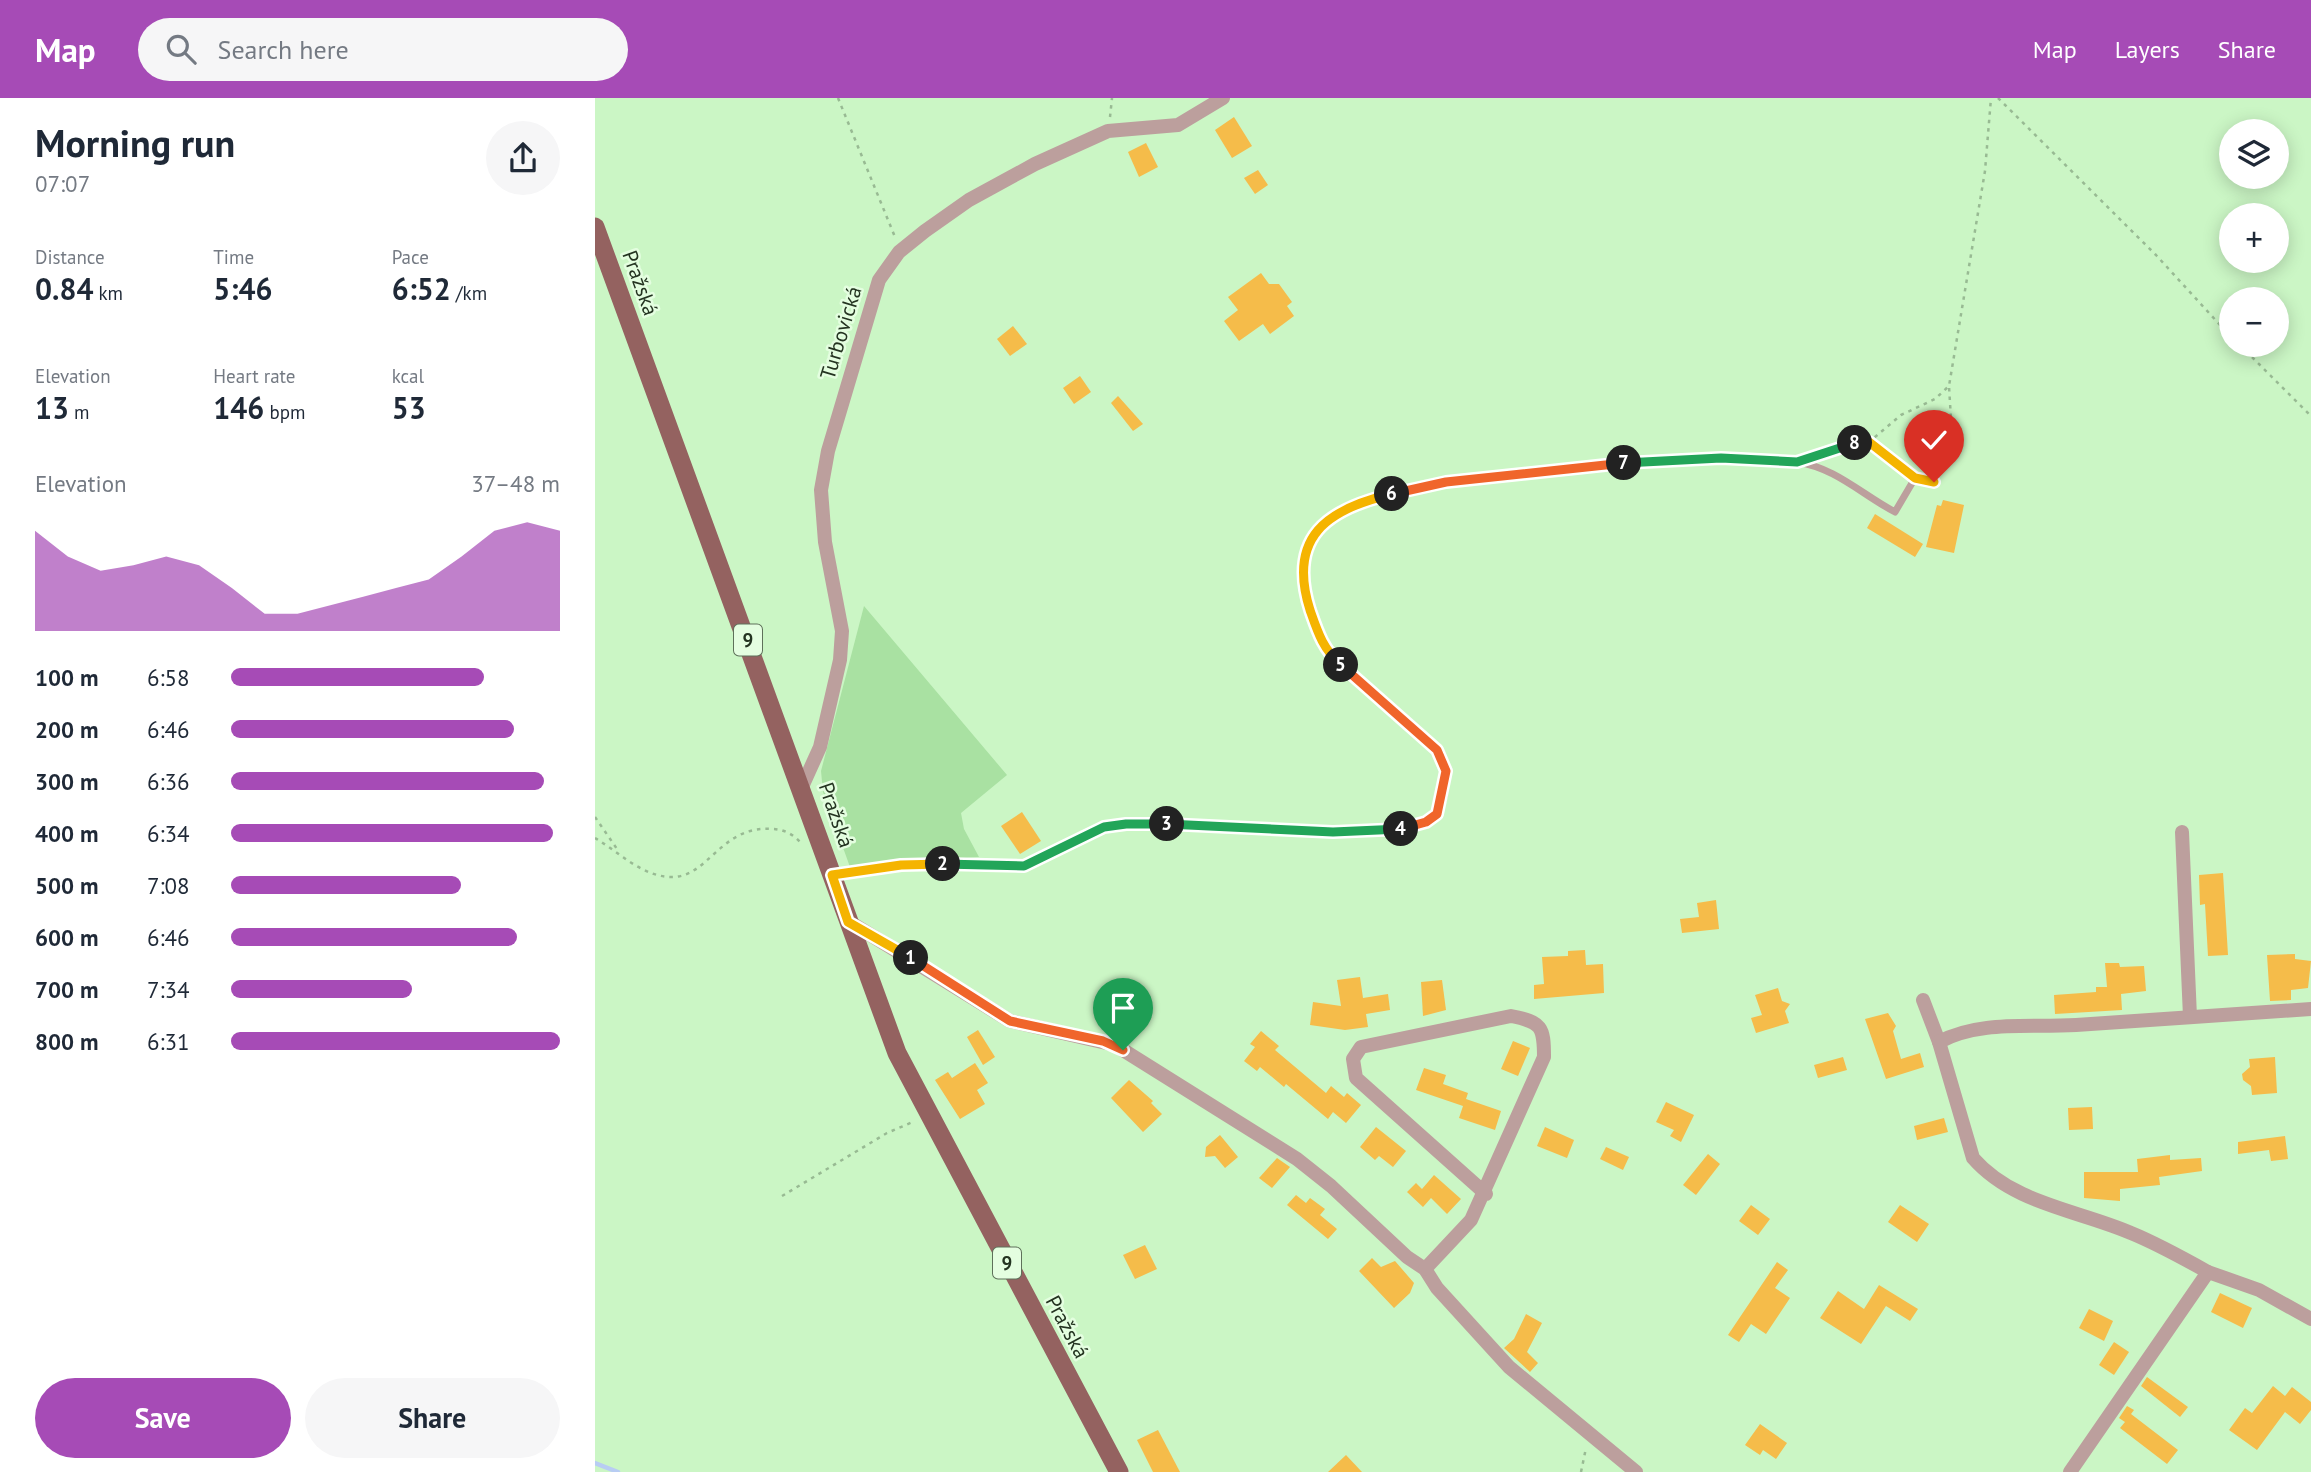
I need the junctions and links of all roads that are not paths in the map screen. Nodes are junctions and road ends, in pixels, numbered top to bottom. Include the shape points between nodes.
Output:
1 (1223, 98) edge
2 (595, 227) edge
3 (1915, 478) road end
4 (802, 786) junction
5 (2182, 832) dead end
6 (832, 875) junction
7 (848, 922) junction
8 (1923, 1000) dead end
9 (2311, 1009) edge
10 (2190, 1017) junction
11 (1939, 1042) junction
12 (1486, 1194) junction
13 (1425, 1269) junction
14 (2208, 1272) junction
15 (2311, 1319) edge
16 (1119, 1472) edge
17 (1636, 1472) edge
18 (2070, 1472) edge

1 - 4 street, Turbovická via 1178,125 1108,131 969,200 899,252 879,280 828,451 821,490 822,520 841,620 840,660 820,747
2 - 4 main road, Pražská / 9
3 - 6 lane via 1895,512 1833,471 1797,462 1721,458 1446,482 1342,509 1315,532 1306,555 1302,575 1317,632 1329,654 1437,750 1446,771 1445,788 1437,814 1426,822 1346,832 1126,824 1077,838 1024,866 901,865
4 - 6 main road, Pražská / 9
5 - 10 street
6 - 7 main road, Pražská / 9
7 - 13 street via 1010,1021 1103,1041 1123,1050 1297,1159
7 - 16 main road, Pražská / 9 via 897,1053 927,1115
8 - 11 street
9 - 10 street
10 - 11 street via 1982,1028 1958,1032
11 - 14 street via 1973,1158 1985,1172 2019,1194 2130,1232
12 - 12 street via 1544,1057 1544,1034 1533,1020 1511,1016 1361,1046 1353,1059 1356,1078
12 - 13 street via 1471,1220
13 - 17 street via 1509,1367
14 - 15 street via 2259,1290
14 - 18 street

